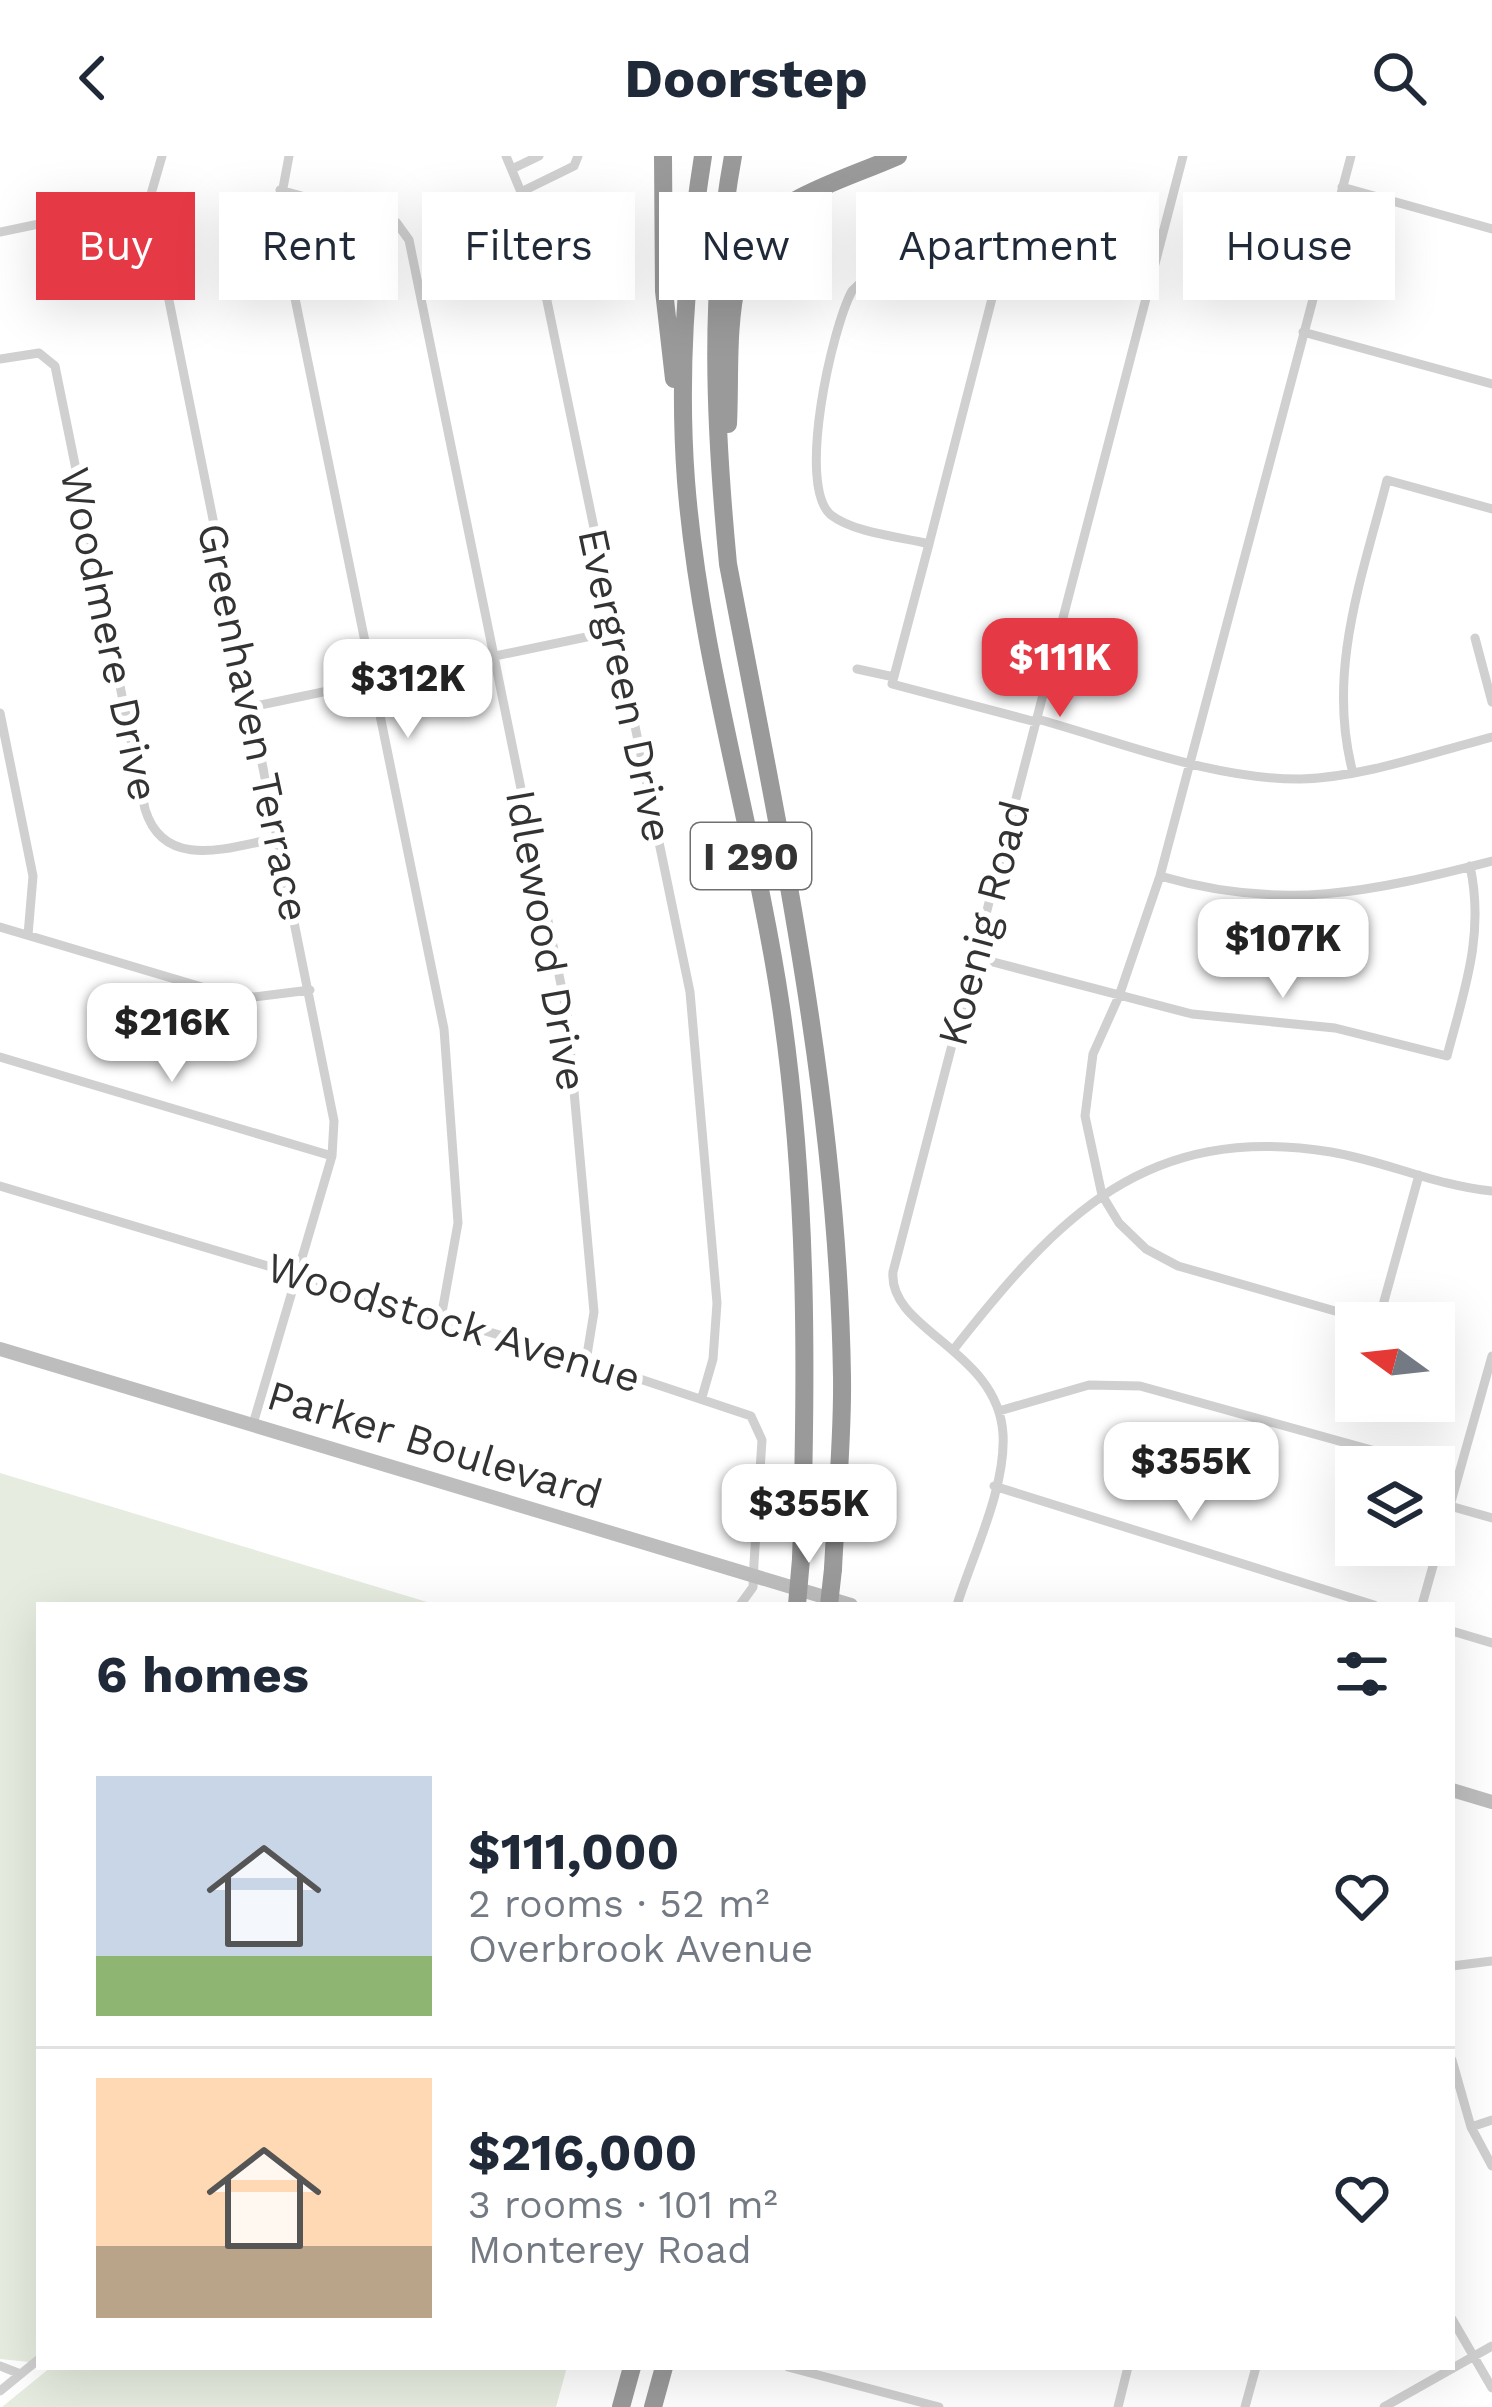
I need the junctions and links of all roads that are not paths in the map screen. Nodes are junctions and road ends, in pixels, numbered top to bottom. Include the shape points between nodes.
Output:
1 (161, 156) edge
2 (290, 156) edge
3 (506, 156) edge
4 (539, 156) edge
5 (578, 156) edge
6 (663, 156) edge
7 (703, 156) edge
8 (733, 156) edge
9 (898, 156) edge
10 (1183, 156) edge
11 (1351, 156) edge
12 (514, 168) junction
13 (1342, 187) junction
14 (280, 190) junction
15 (523, 191) junction
16 (151, 192) edge
17 (36, 225) edge
18 (1492, 229) edge
19 (0, 232) edge
20 (169, 300) edge
21 (1303, 332) junction
22 (0, 359) edge
23 (1492, 384) edge
24 (686, 480) junction
25 (722, 501) junction
26 (1492, 509) edge
27 (929, 544) junction
28 (615, 632) junction
29 (1475, 638) dead end
30 (495, 656) junction
31 (857, 669) dead end
32 (894, 677) junction
33 (373, 682) junction
34 (1492, 703) edge
35 (251, 706) junction
36 (0, 713) edge
37 (1037, 721) junction
38 (1492, 737) edge
39 (1191, 760) junction
40 (1353, 773) junction
41 (278, 838) junction
42 (1492, 861) edge
43 (1470, 866) junction
44 (1160, 876) junction
45 (0, 927) edge
46 (28, 935) junction
47 (974, 957) junction
48 (310, 990) junction
49 (1119, 996) junction
50 (0, 1057) edge
51 (332, 1156) junction
52 (1419, 1175) junction
53 (0, 1186) edge
54 (1492, 1191) edge
55 (1102, 1195) junction
56 (297, 1275) junction
57 (1384, 1302) edge
58 (1335, 1310) edge
59 (441, 1318) junction
60 (0, 1349) edge
61 (954, 1349) junction
62 (1492, 1356) edge
63 (586, 1360) junction
64 (1487, 1393) edge
65 (703, 1397) junction
66 (999, 1411) junction
67 (253, 1424) junction
68 (1358, 1446) edge
69 (1455, 1473) edge
70 (1459, 1474) junction
71 (994, 1486) junction
72 (1455, 1488) edge
73 (1455, 1507) edge
74 (1492, 1518) edge
75 (1433, 1566) edge
76 (754, 1574) junction
77 (742, 1602) edge
78 (797, 1602) edge
79 (829, 1602) edge
80 (842, 1602) edge
81 (958, 1602) edge
82 (1364, 1602) edge
83 (1423, 1602) edge
84 (1455, 1632) edge
85 (1492, 1642) edge
86 (1455, 1791) edge
87 (1492, 1802) edge
88 (1492, 1961) edge
89 (1455, 1966) edge
90 (1455, 2071) edge
91 (1492, 2120) edge
92 (1471, 2127) junction
93 (1492, 2166) edge
94 (1455, 2324) edge
95 (1492, 2346) edge
96 (1473, 2356) junction
97 (36, 2361) edge
98 (0, 2366) edge
99 (1455, 2366) edge
100 (631, 2370) edge
101 (663, 2370) edge
102 (799, 2370) edge
103 (1127, 2370) edge
104 (1255, 2370) edge
105 (1449, 2370) edge
106 (18, 2373) junction
107 (1492, 2388) edge
108 (0, 2391) edge
109 (621, 2407) edge
110 (653, 2407) edge
111 (939, 2407) edge
112 (1118, 2407) edge
113 (1245, 2407) edge
114 (1384, 2407) edge

1 - 16 street, Greenhaven Terrace
2 - 14 street
3 - 12 street, Evergreen Drive
4 - 12 street
5 - 15 street via 574,166
6 - 24 highway via 664,291
7 - 24 highway, I 290 via 688,248
8 - 25 highway, I 290 via 715,366
9 - 25 highway via 796,200 748,249 736,282
10 - 37 street, Koenig Road
11 - 13 street
12 - 15 street, Evergreen Drive
13 - 18 street
13 - 21 street
14 - 30 street, Idlewood Drive via 396,222 406,232
14 - 33 street via 278,215
15 - 28 street, Evergreen Drive
17 - 19 street
20 - 35 street, Greenhaven Terrace
21 - 23 street
21 - 39 street
22 - 41 street, Woodmere Drive via 39,353 55,366 154,830 190,852
24 - 78 highway, I 290, bridge via 712,662 781,1006 800,1178 807,1378
25 - 79 highway, I 290, bridge via 808,993 830,1170 842,1379
26 - 40 street via 1387,481 1342,669
27 - 27 street via 998,279 983,254 939,245 852,291 819,412 826,510
27 - 32 street
28 - 30 street
28 - 65 street, Evergreen Drive via 690,992 717,1303
29 - 34 street
30 - 33 street
30 - 63 street, Idlewood Drive via 567,1014 594,1312
31 - 32 street
32 - 37 street via 892,684
33 - 35 street
33 - 59 street via 444,1029 458,1223
35 - 41 street, Greenhaven Terrace
36 - 46 street via 33,876
37 - 39 street
37 - 47 street, Koenig Road
38 - 40 street
39 - 40 street via 1270,778
39 - 44 street
41 - 48 street, Greenhaven Terrace
42 - 43 street
43 - 44 street via 1304,898 1234,894
43 - 49 street via 1474,955 1447,1057 1367,1034 1192,1014
44 - 49 street
45 - 46 street
46 - 48 street via 221,993 254,998
47 - 49 street
47 - 61 street, Koenig Road via 892,1272 903,1309
48 - 51 street, Greenhaven Terrace via 332,1104
49 - 55 street via 1085,1095
50 - 51 street
51 - 56 street, Greenhaven Terrace
52 - 54 street
52 - 55 street via 1335,1153 1262,1147 1174,1162
52 - 57 street
53 - 56 street, Woodstock Avenue
55 - 58 street via 1131,1237 1161,1258
55 - 61 street via 1039,1244
56 - 59 street, Woodstock Avenue
56 - 67 street, Greenhaven Terrace
59 - 63 street, Woodstock Avenue
60 - 67 street, Parker Boulevard
61 - 66 street via 979,1372
62 - 64 street
63 - 65 street, Woodstock Avenue
64 - 70 street
65 - 76 street, Woodstock Avenue via 751,1416 761,1430
66 - 68 street via 1089,1385 1140,1386
66 - 71 street via 1003,1451
67 - 76 street, Parker Boulevard
69 - 70 street
70 - 72 street
71 - 81 street
71 - 82 street
73 - 74 street
75 - 83 street
76 - 77 street
76 - 80 street, Parker Boulevard
84 - 85 street
86 - 87 street
88 - 89 street
90 - 92 street
91 - 92 street
92 - 93 street
94 - 96 street
95 - 96 street
96 - 99 street
96 - 107 street
97 - 106 street
98 - 106 street
100 - 109 highway
101 - 110 highway
102 - 111 street
103 - 112 street
104 - 113 street
105 - 114 street
106 - 108 street

